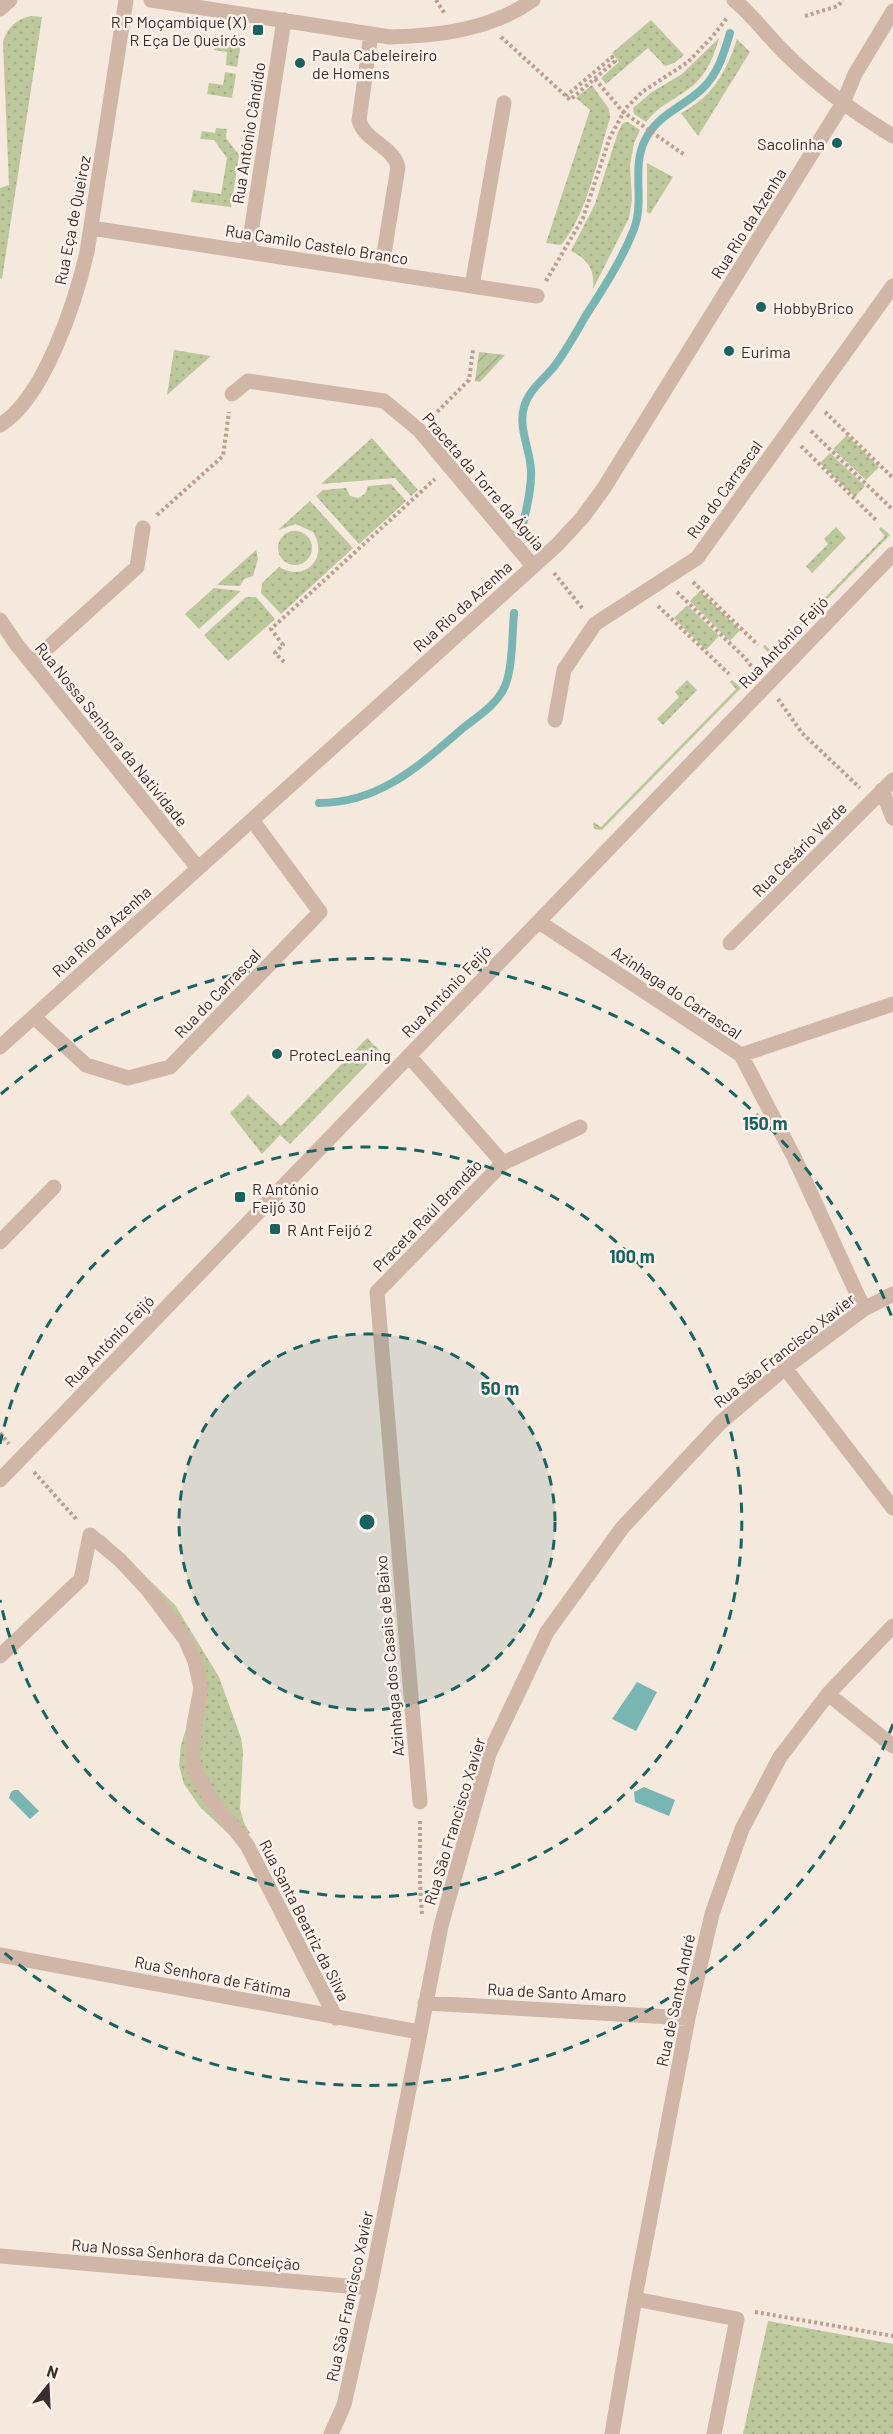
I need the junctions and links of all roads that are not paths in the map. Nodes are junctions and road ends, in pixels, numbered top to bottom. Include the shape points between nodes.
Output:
1 (10, 0) edge
2 (126, 0) edge
3 (151, 0) edge
4 (533, 0) edge
5 (737, 1) edge
6 (0, 9) edge
7 (893, 11) edge
8 (284, 20) junction
9 (371, 34) junction
10 (504, 103) dead end
11 (843, 103) junction
12 (893, 136) edge
13 (91, 228) junction
14 (248, 252) junction
15 (381, 272) junction
16 (472, 286) junction
17 (893, 286) edge
18 (537, 296) road end
19 (232, 394) road end
20 (0, 425) edge
21 (143, 528) road end
22 (893, 554) edge
23 (538, 562) junction
24 (0, 620) edge
25 (32, 662) junction
26 (555, 720) dead end
27 (888, 785) edge
28 (893, 818) edge
29 (252, 820) junction
30 (198, 868) junction
31 (539, 922) junction
32 (730, 943) dead end
33 (893, 1004) edge
34 (34, 1017) junction
35 (3, 1038) edge
36 (741, 1055) junction
37 (409, 1056) junction
38 (580, 1127) dead end
39 (502, 1162) junction
40 (54, 1186) dead end
41 (0, 1242) edge
42 (377, 1292) joint
43 (893, 1294) edge
44 (864, 1309) junction
45 (785, 1368) junction
46 (0, 1480) edge
47 (893, 1508) edge
48 (893, 1626) edge
49 (0, 1656) edge
50 (828, 1694) junction
51 (893, 1746) edge
52 (420, 1802) road end
53 (0, 1955) edge
54 (425, 2003) junction
55 (336, 2018) junction
56 (688, 2018) junction
57 (419, 2032) junction
58 (0, 2256) edge
59 (370, 2288) junction
60 (635, 2300) junction
61 (331, 2434) edge
62 (612, 2434) edge
63 (714, 2434) edge

1 - 6 street
2 - 13 street, Rua Eça de Queiroz
3 - 8 street
4 - 9 street via 485,23 426,36
5 - 11 street via 786,54
7 - 11 street, Rua Rio da Azenha via 855,74
8 - 9 street
8 - 14 street, Rua António Cândido
9 - 15 street via 359,120 362,129 395,158 398,167
10 - 16 street
11 - 12 street
11 - 23 street, Rua Rio da Azenha via 604,488 576,525
13 - 14 street, Rua Camilo Castelo Branco
13 - 20 street, Rua Eça de Queiroz via 79,284 56,347 22,404
14 - 15 street, Rua Camilo Castelo Branco
15 - 16 street, Rua Camilo Castelo Branco
16 - 18 street, Rua Camilo Castelo Branco
17 - 26 street, Rua do Carrascal via 697,558 595,624 564,670
19 - 23 street, Praceta da Torre da Águia via 248,381 384,401 419,430
21 - 25 street via 137,567
22 - 31 street, Rua António Feijó
23 - 29 street, Rua Rio da Azenha
24 - 25 street, Rua Nossa Senhora da Natividade
25 - 30 street, Rua Nossa Senhora da Natividade
27 - 28 street
27 - 32 street, Rua Cesário Verde
29 - 30 street, Rua Rio da Azenha
29 - 34 street, Rua do Carrascal via 320,912 170,1067 128,1078 86,1065
30 - 34 street, Rua Rio da Azenha
31 - 36 street, Azinhaga do Carrascal
31 - 37 street, Rua António Feijó
33 - 36 street
34 - 35 street, Rua Rio da Azenha
36 - 44 street, Azinhaga do Carrascal via 794,1157
37 - 39 street, Praceta Raúl Brandão
37 - 46 street, Rua António Feijó
38 - 39 street, Praceta Raúl Brandão
39 - 42 street, Praceta Raúl Brandão
40 - 41 street
42 - 52 street, Azinhaga dos Casais de Baixo
43 - 44 street, Rua São Francisco Xavier
44 - 45 street, Rua São Francisco Xavier
45 - 47 street
45 - 54 street, Rua São Francisco Xavier via 720,1423 622,1528 547,1632 489,1754 438,1940
48 - 50 street, Rua de Santo André
49 - 55 street, Rua Santa Beatriz da Silva via 81,1579 90,1535 141,1582 185,1639 195,1662 201,1688 194,1725 193,1766 209,1797 247,1845
50 - 51 street
50 - 56 street, Rua de Santo André via 780,1758 742,1829 712,1914
53 - 55 street, Rua Senhora de Fátima
54 - 56 street, Rua de Santo Amaro
54 - 57 street, Rua São Francisco Xavier
55 - 57 street, Rua Senhora de Fátima
56 - 60 street, Rua de Santo André
57 - 59 street, Rua São Francisco Xavier
58 - 59 street, Rua Nossa Senhora da Conceição
59 - 61 street, Rua São Francisco Xavier via 344,2405
60 - 62 street, Rua de Santo André
60 - 63 street via 737,2319

